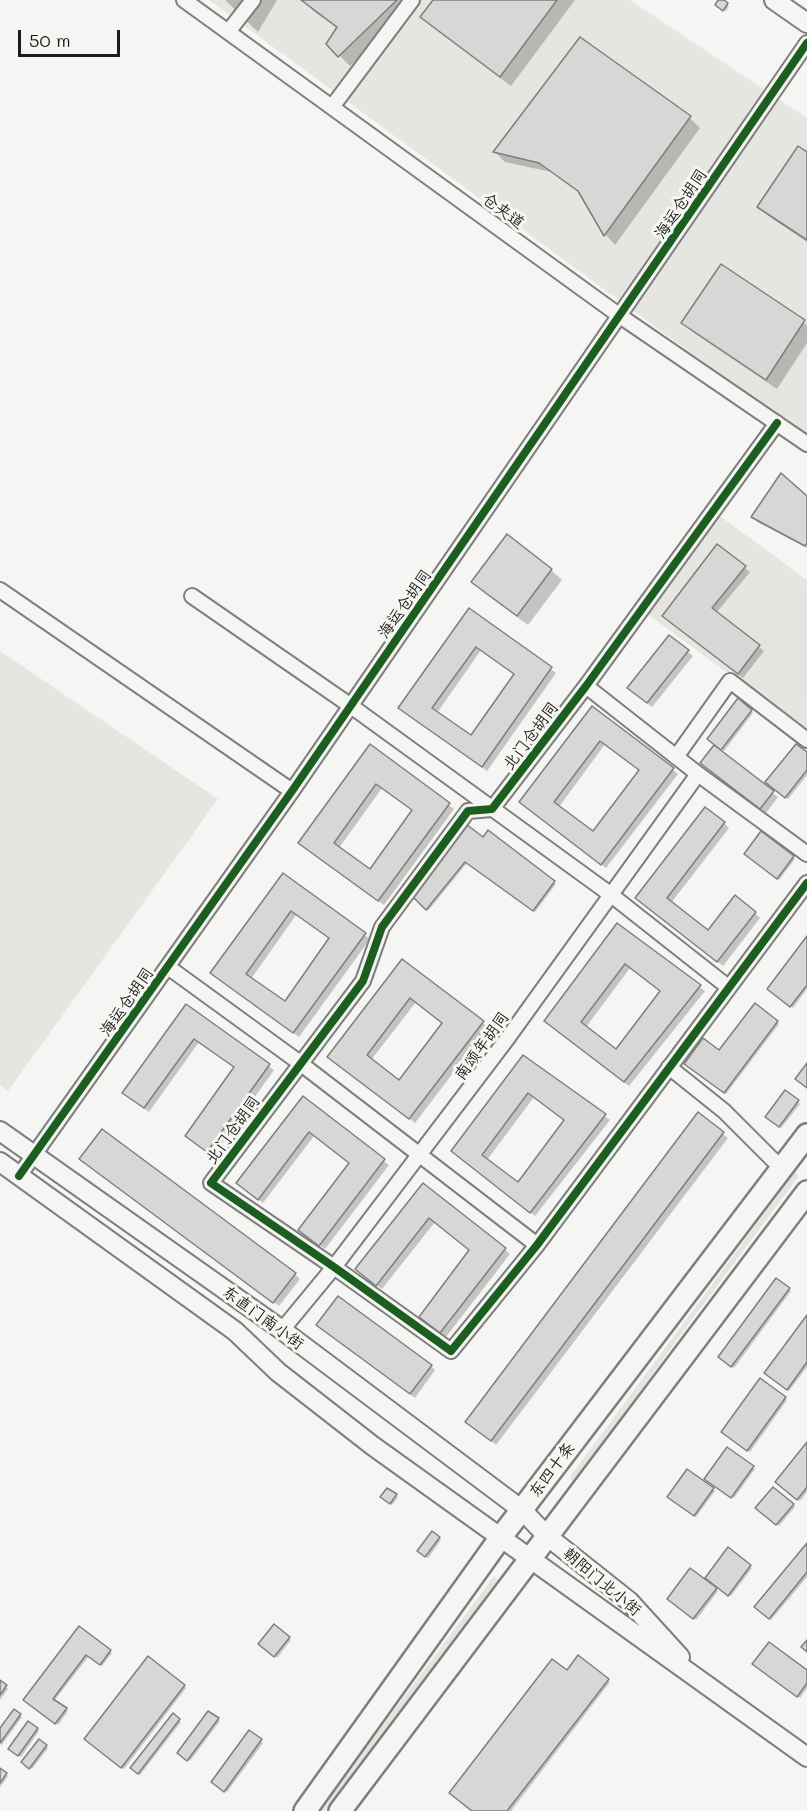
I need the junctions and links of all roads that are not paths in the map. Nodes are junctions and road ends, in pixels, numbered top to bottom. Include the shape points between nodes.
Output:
1 (184, 0) edge
2 (253, 0) edge
3 (412, 0) edge
4 (774, 0) edge
5 (807, 23) edge
6 (228, 32) junction
7 (807, 43) edge
8 (332, 107) junction
9 (620, 316) junction
10 (777, 423) junction
11 (807, 444) edge
12 (0, 590) edge
13 (192, 596) dead end
14 (586, 686) junction
15 (351, 706) junction
16 (807, 740) edge
17 (676, 757) junction
18 (698, 774) junction
19 (292, 791) junction
20 (492, 809) junction
21 (807, 854) edge
22 (807, 883) edge
23 (610, 894) junction
24 (168, 967) junction
25 (728, 987) junction
26 (300, 1063) junction
27 (669, 1067) junction
28 (0, 1131) edge
29 (807, 1135) edge
30 (34, 1156) junction
31 (419, 1156) junction
32 (0, 1162) edge
33 (782, 1169) junction
34 (19, 1176) junction
35 (807, 1192) edge
36 (537, 1245) junction
37 (334, 1267) junction
38 (282, 1330) junction
39 (522, 1510) junction
40 (547, 1536) junction
41 (501, 1537) junction
42 (530, 1558) junction
43 (704, 1683) junction
44 (807, 1757) edge
45 (305, 1811) edge
46 (340, 1811) edge

1 - 6 street, 仓夹道
2 - 6 street
3 - 8 street
4 - 5 main road
6 - 8 street, 仓夹道
7 - 9 street, 海运仓胡同
8 - 9 street, 仓夹道
9 - 10 street, 仓夹道
9 - 15 street, 海运仓胡同
10 - 11 street, 仓夹道
10 - 14 street, 北门仓胡同
12 - 19 street
13 - 15 street
14 - 17 street
14 - 20 street, 北门仓胡同
15 - 19 street, 海运仓胡同
15 - 20 street
16 - 17 street via 730,681
17 - 18 street
18 - 21 street
18 - 23 street, 南颂年胡同
19 - 24 street, 海运仓胡同
20 - 23 street
20 - 26 street, 北门仓胡同 via 468,811 382,927 363,981
22 - 25 street, 北门仓胡同
23 - 25 street
23 - 31 street, 南颂年胡同
24 - 26 street
24 - 30 street, 海运仓胡同
25 - 27 street, 北门仓胡同
26 - 31 street
26 - 37 street, 北门仓胡同 via 211,1183
27 - 33 street via 724,1111
27 - 36 street, 北门仓胡同
28 - 30 main road, 东直门南小街
29 - 33 main road, 东四十条
30 - 34 street, 海运仓胡同
30 - 38 main road, 东直门南小街
31 - 36 street
31 - 37 street, 南颂年胡同
32 - 34 main road, 东直门南小街
33 - 39 main road, 东四十条
34 - 41 main road, 东直门南小街 via 235,1331 278,1372
35 - 40 main road
36 - 37 street, 北门仓胡同 via 451,1351
37 - 38 street, 南颂年胡同
38 - 39 main road, 东直门南小街
39 - 40 main road, 东直门南小街
39 - 41 main road, 东四十条
40 - 42 main road
40 - 43 main road, 朝阳门北小街 via 629,1601
41 - 42 main road, 东直门南小街
41 - 45 main road, 东四十条
42 - 43 main road, 朝阳门北小街
42 - 46 main road
43 - 44 main road, 朝阳门北小街

